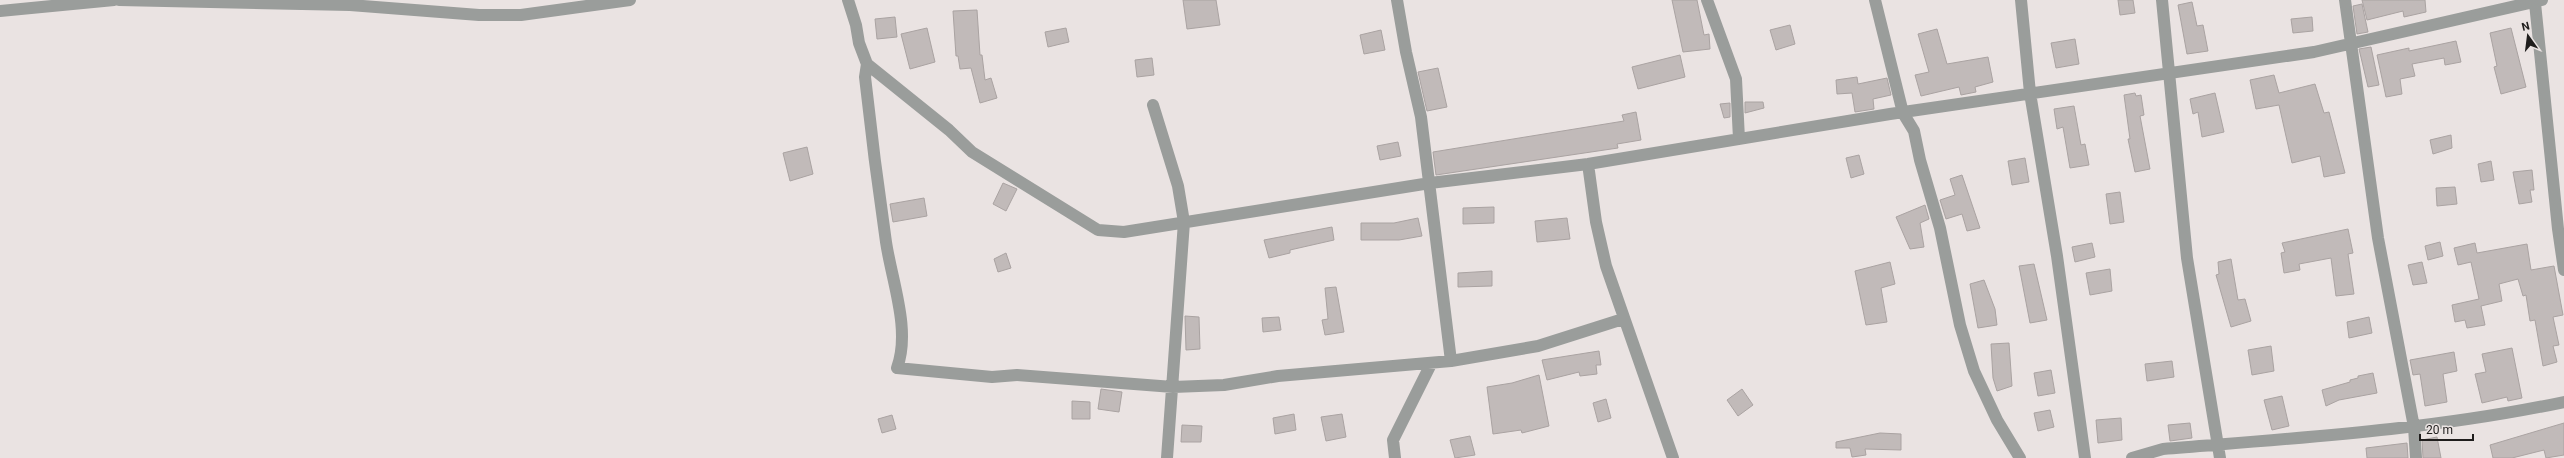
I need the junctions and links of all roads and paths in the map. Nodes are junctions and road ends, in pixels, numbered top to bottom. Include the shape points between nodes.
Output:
1 (114, 0) edge
2 (119, 0) edge
3 (630, 0) edge
4 (848, 0) edge
5 (1397, 0) edge
6 (1707, 0) edge
7 (1875, 0) edge
8 (2021, 0) edge
9 (2162, 0) edge
10 (2345, 0) edge
11 (2539, 1) edge
12 (0, 11) edge
13 (2353, 44) junction
14 (867, 64) junction
15 (2168, 73) junction
16 (2030, 93) junction
17 (1153, 105) dead end
18 (1903, 113) junction
19 (1739, 139) junction
20 (1588, 164) junction
21 (2558, 173) edge
22 (1430, 183) junction
23 (1184, 222) junction
24 (2564, 270) edge
25 (1623, 319) junction
26 (1451, 361) junction
27 (1431, 364) junction
28 (1173, 387) junction
29 (2564, 402) edge
30 (2414, 427) junction
31 (2219, 444) junction
32 (1167, 458) edge
33 (1395, 458) edge
34 (1673, 458) edge
35 (2020, 458) edge
36 (2085, 458) edge
37 (2132, 458) edge
38 (2220, 458) edge
39 (2416, 458) edge

1 - 12 street
2 - 3 street via 350,5 507,15
4 - 14 street
5 - 22 street via 1421,117
6 - 19 street via 1736,79
7 - 18 street
8 - 16 street
9 - 15 street
10 - 13 street
11 - 13 street
11 - 21 street
13 - 15 street
13 - 30 street via 2378,238
14 - 23 street via 949,130 972,152 1098,230 1124,232
14 - 28 street via 865,77 875,167 900,321 902,354 897,368 992,377 1017,376
15 - 16 street
15 - 31 street via 2187,258
16 - 18 street
16 - 36 street via 2057,256
17 - 23 street via 1178,186
18 - 19 street
18 - 35 street via 1914,131 1940,228 1960,325 1974,371 1997,420
19 - 20 street
20 - 22 street
20 - 25 street via 1596,222 1606,266
21 - 24 street
22 - 23 street
22 - 26 street
23 - 28 street via 1176,310
25 - 26 street via 1538,346
25 - 34 street
26 - 27 street
27 - 28 street via 1278,376 1224,386
27 - 33 street via 1393,440
28 - 32 street via 1169,404
29 - 30 street via 2496,417
30 - 31 street
30 - 39 street
31 - 37 street via 2163,449
31 - 38 street

